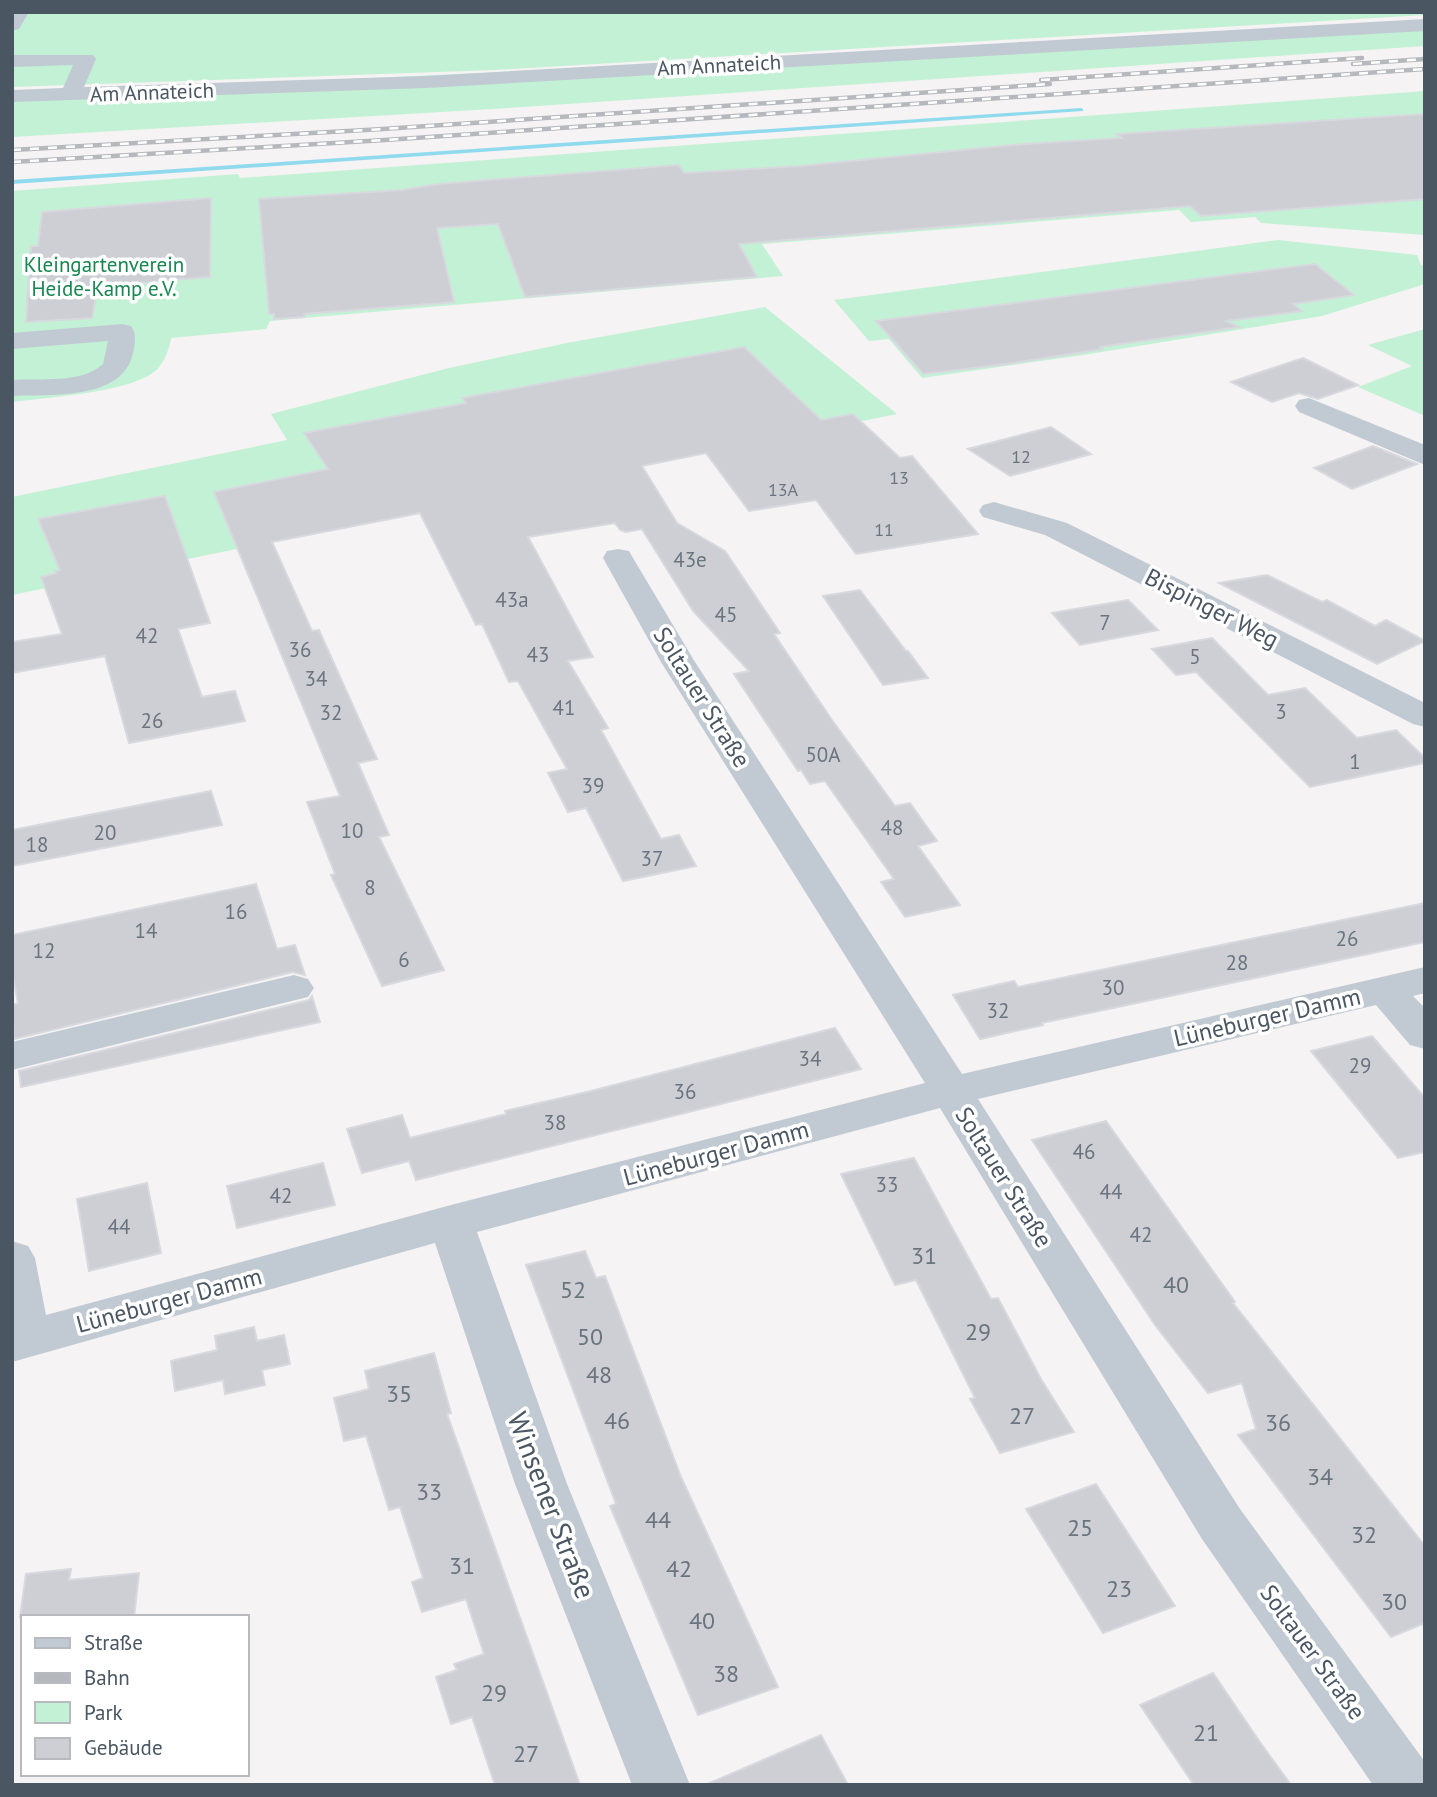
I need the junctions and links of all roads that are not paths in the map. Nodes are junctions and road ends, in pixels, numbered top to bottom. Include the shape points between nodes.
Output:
1 (20, 12) edge
2 (12, 25) edge
3 (1425, 26) edge
4 (12, 61) edge
5 (121, 93) junction
6 (69, 95) junction
7 (22, 96) edge
8 (12, 341) edge
9 (121, 355) junction
10 (12, 364) edge
11 (12, 388) edge
12 (1308, 406) dead end
13 (1425, 456) edge
14 (995, 511) dead end
15 (618, 558) dead end
16 (1425, 717) edge
17 (1405, 984) edge
18 (294, 988) dead end
19 (1425, 1035) edge
20 (12, 1056) edge
21 (951, 1091) junction
22 (451, 1222) junction
23 (12, 1258) edge
24 (20, 1341) edge
25 (661, 1785) edge
26 (1407, 1785) edge

1 - 2 street
3 - 5 street, Am Annateich via 439,81
4 - 6 street via 86,59
5 - 6 street, Am Annateich
5 - 7 street via 20,113 12,109
6 - 7 street, Am Annateich
8 - 9 street via 122,332
9 - 10 street
9 - 11 street via 108,374 85,382
12 - 13 street
14 - 16 street, Bispinger Weg via 1056,529
15 - 21 street, Soltauer Straße via 678,662
17 - 19 street
17 - 21 street, Lüneburger Damm
18 - 20 street
21 - 22 street, Lüneburger Damm
21 - 26 street, Soltauer Straße via 1221,1524
22 - 24 street, Lüneburger Damm
22 - 25 street, Winsener Straße via 541,1484
23 - 24 street

